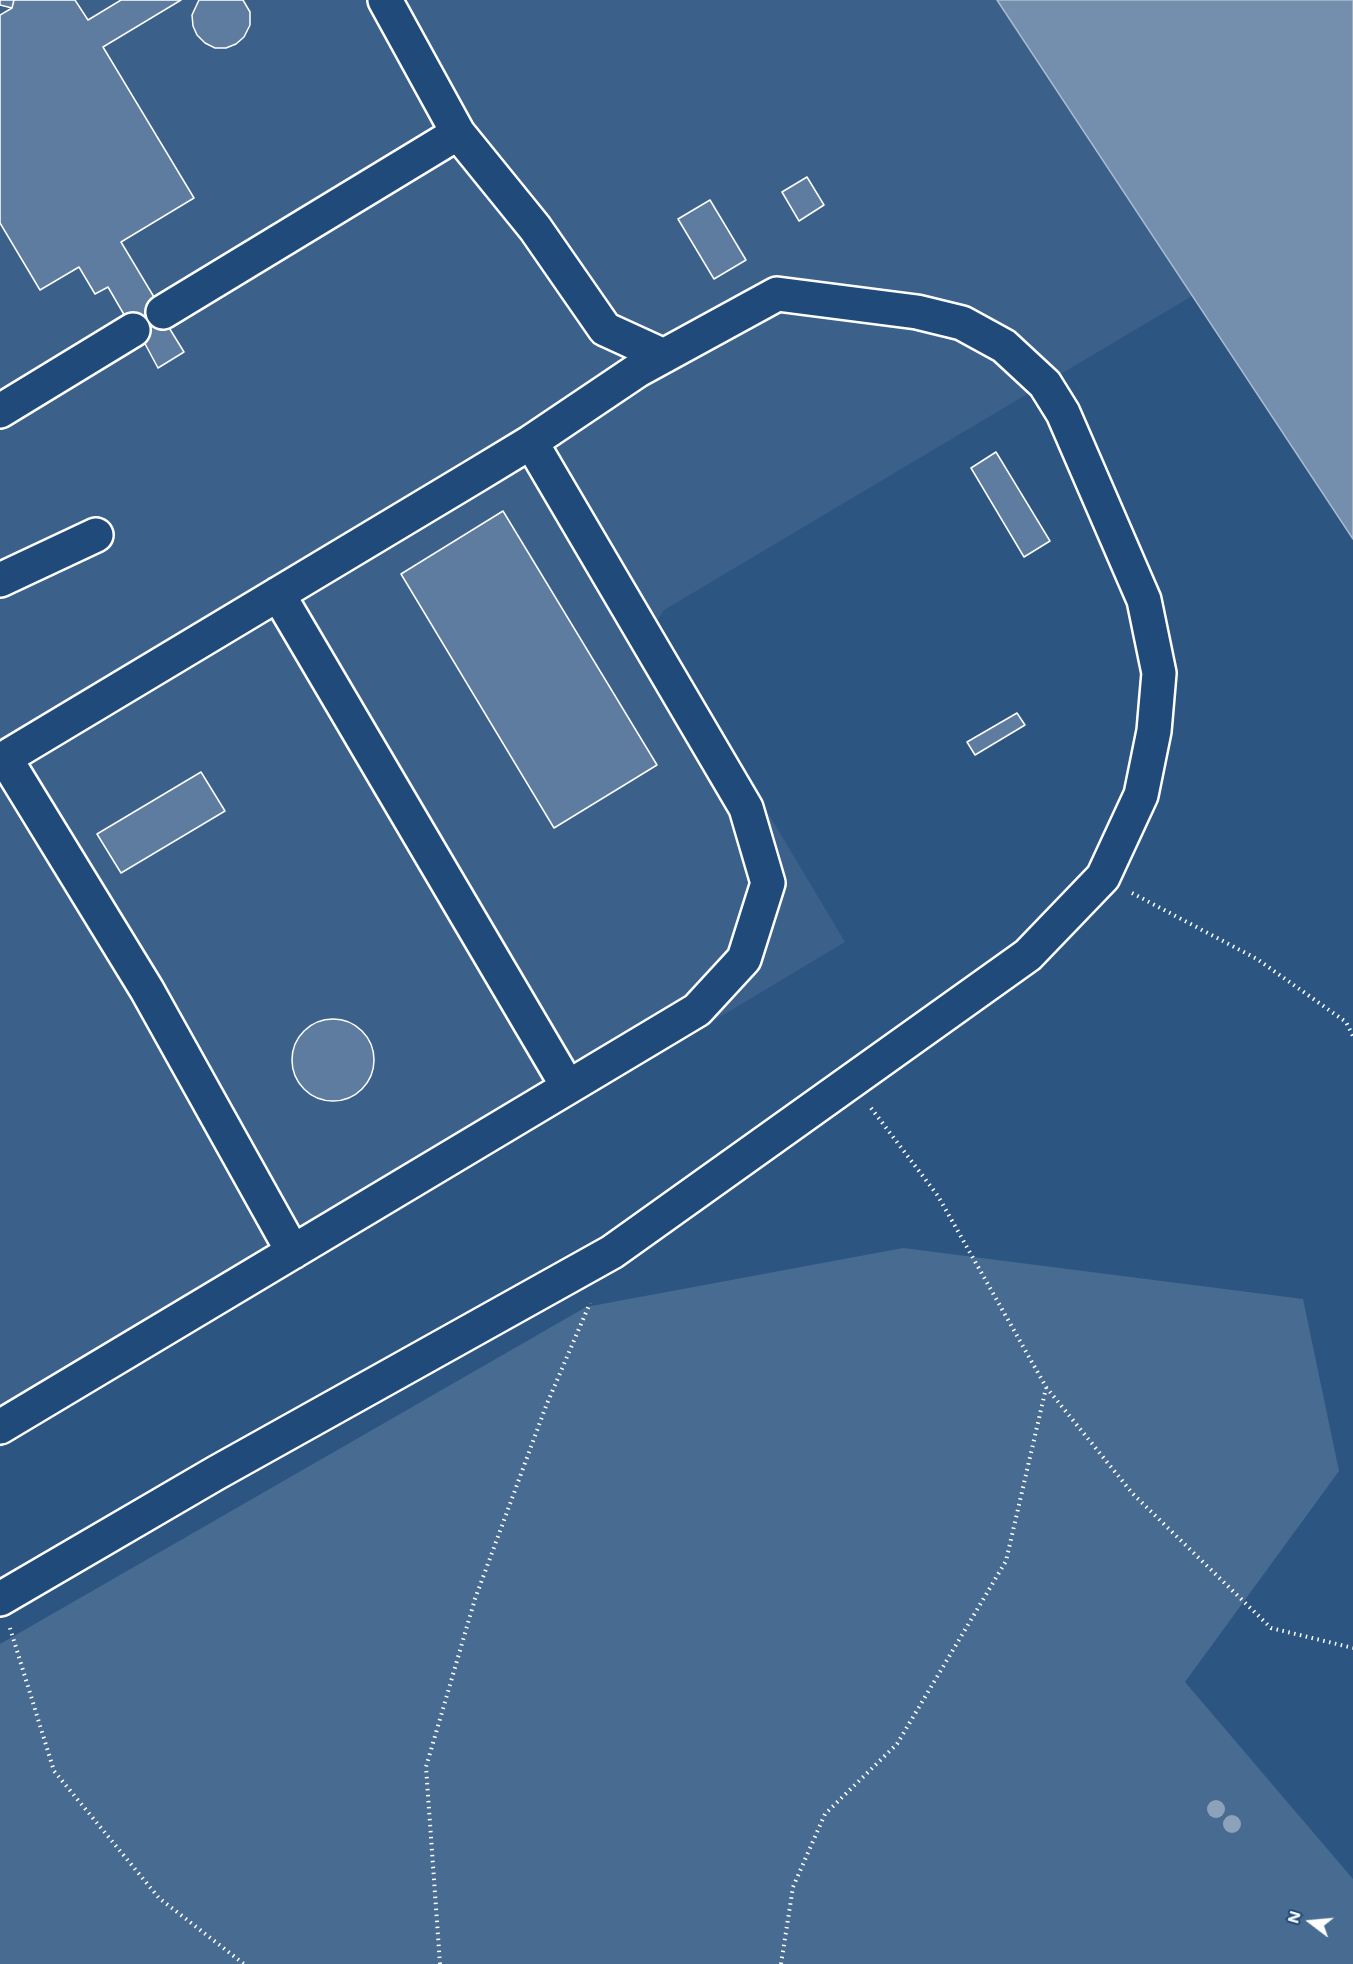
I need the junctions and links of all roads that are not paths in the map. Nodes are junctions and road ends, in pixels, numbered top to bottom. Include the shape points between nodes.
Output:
1 (385, 0) edge
2 (458, 133) junction
3 (163, 312) dead end
4 (133, 330) dead end
5 (664, 356) junction
6 (0, 411) edge
7 (531, 442) junction
8 (96, 535) dead end
9 (0, 580) edge
10 (278, 594) junction
11 (3, 760) edge
12 (568, 1087) junction
13 (293, 1252) junction
14 (0, 1427) edge
15 (0, 1599) edge

1 - 2 lane
2 - 3 lane
2 - 5 lane via 535,228 605,328
4 - 6 lane
5 - 7 lane
5 - 15 lane via 777,294 917,312 962,323 1004,346 1045,384 1063,413 1144,600 1158,673 1154,731 1141,795 1103,877 1028,955 612,1252 216,1473
7 - 10 lane
7 - 12 lane via 746,808 768,883 744,959 697,1010
8 - 9 lane
10 - 11 lane
10 - 12 lane
11 - 13 lane via 147,990
12 - 13 lane
13 - 14 lane

